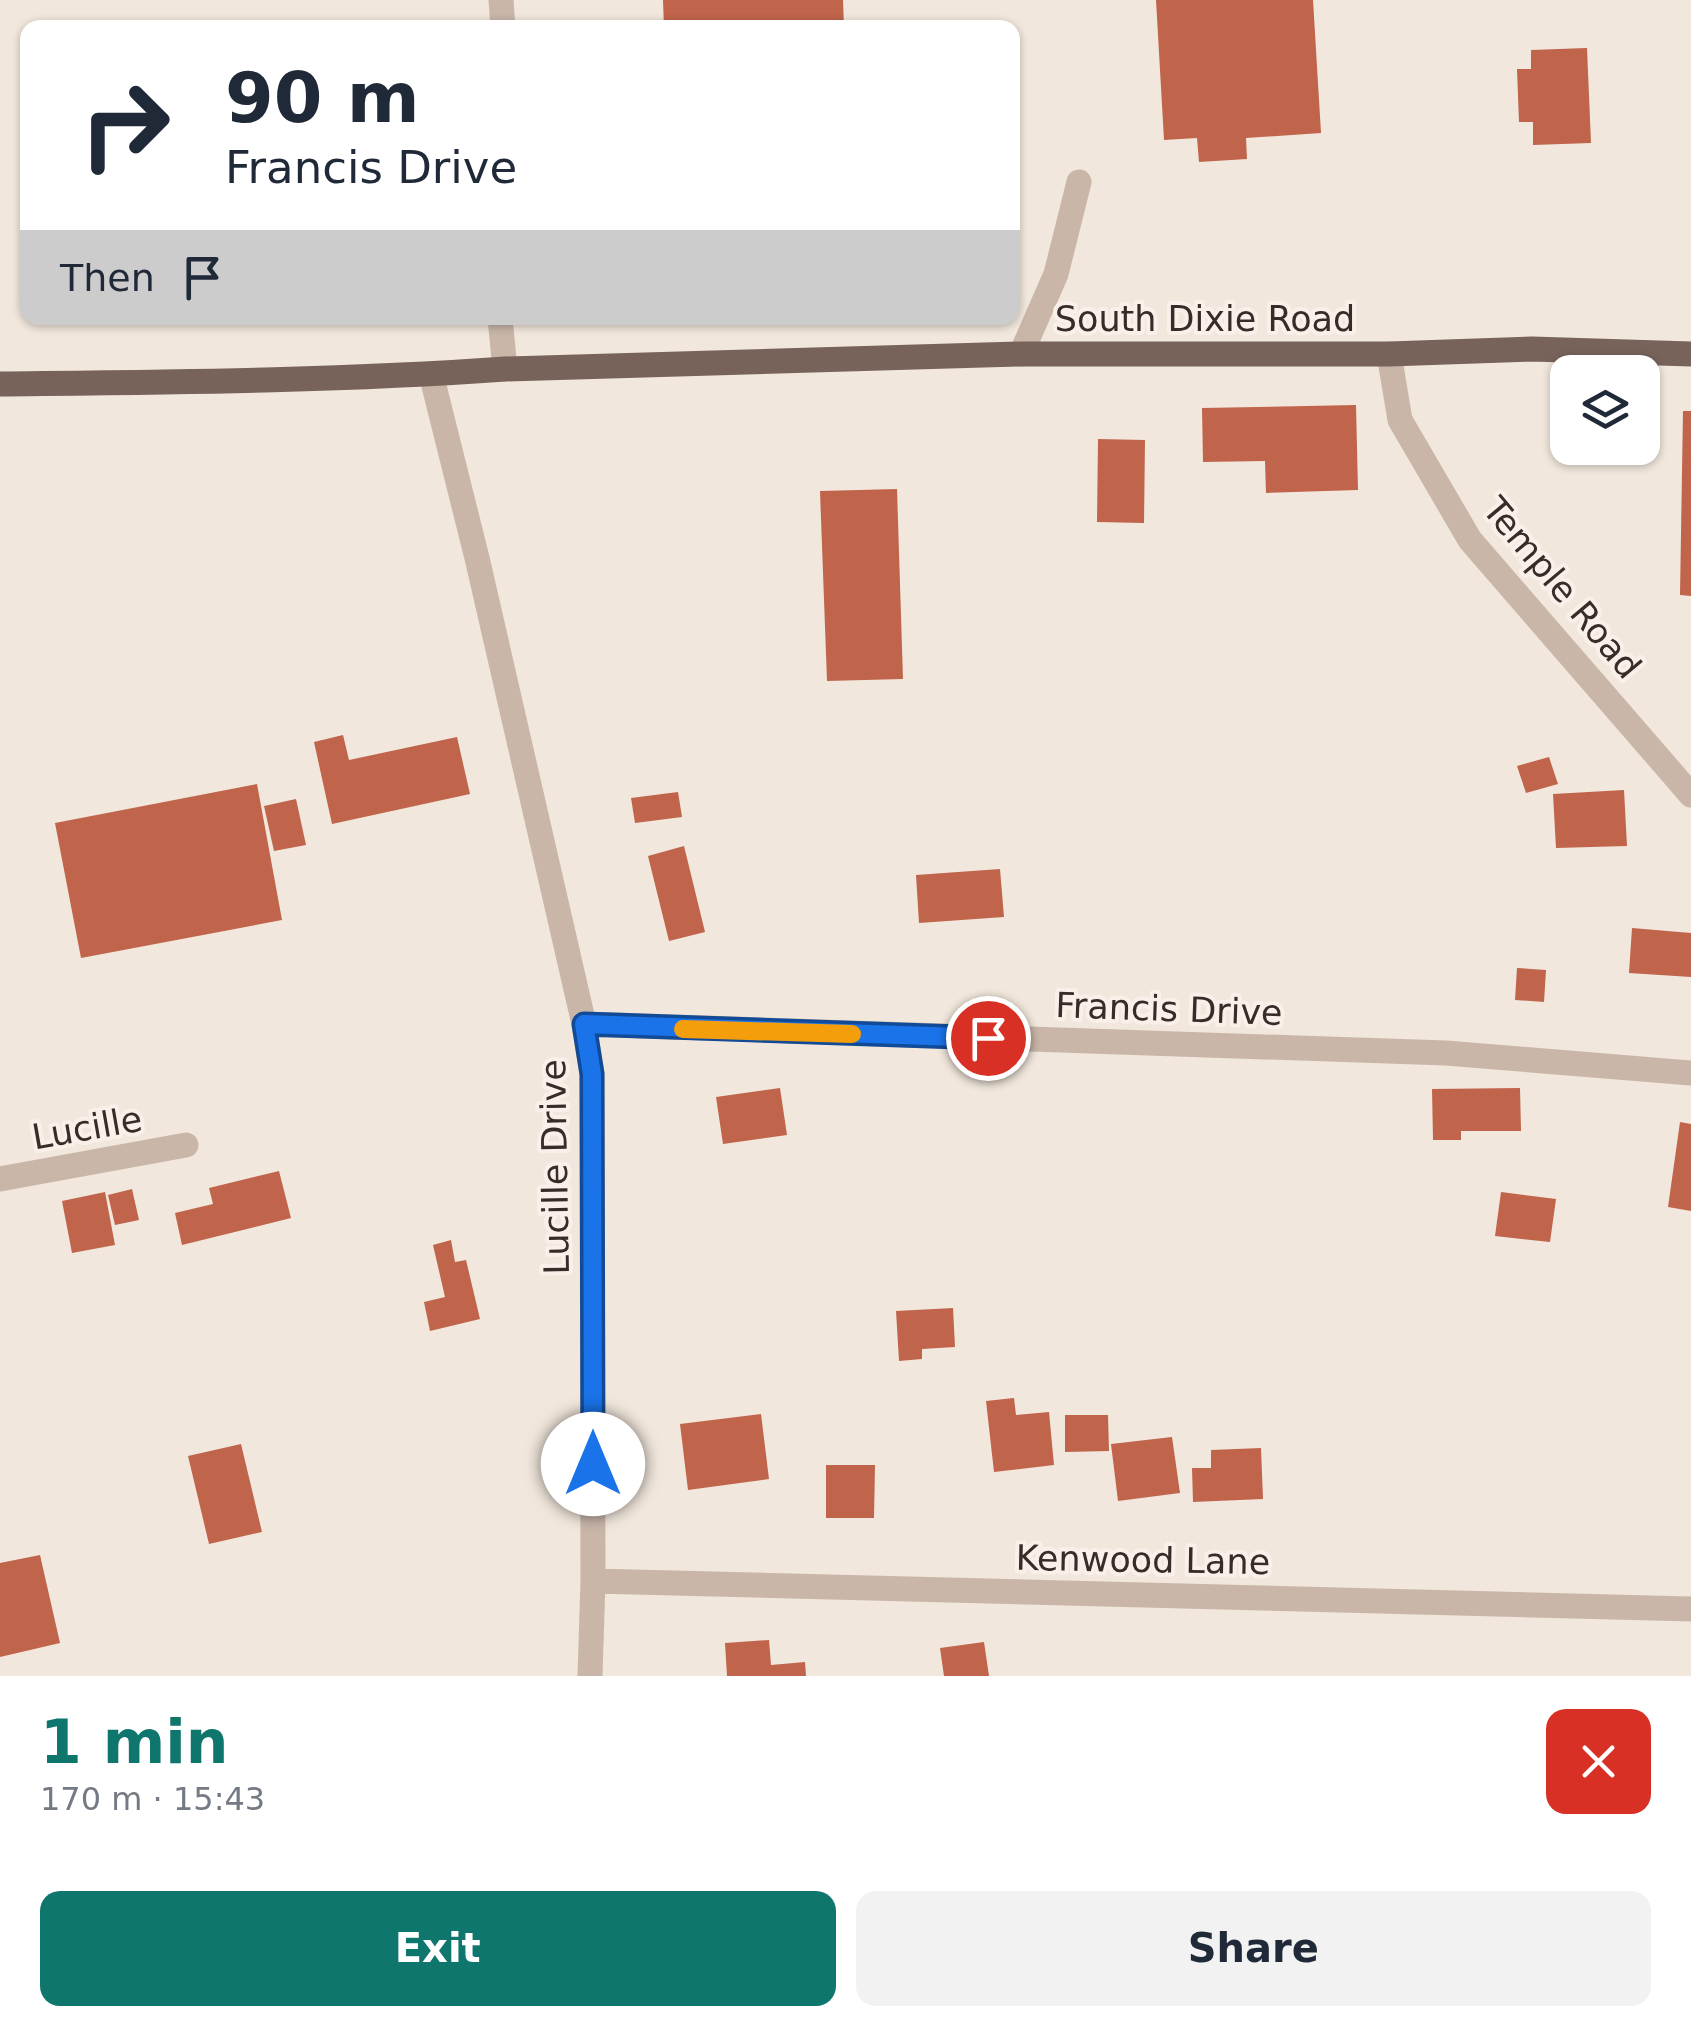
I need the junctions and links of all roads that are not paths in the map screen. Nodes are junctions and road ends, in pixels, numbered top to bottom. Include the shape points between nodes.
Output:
1 (1079, 182) dead end
2 (501, 325) edge
3 (1021, 354) junction
4 (1390, 354) junction
5 (1691, 354) edge
6 (505, 369) junction
7 (431, 374) junction
8 (0, 384) edge
9 (1691, 795) edge
10 (584, 1024) junction
11 (1691, 1074) edge
12 (186, 1146) dead end
13 (0, 1179) edge
14 (594, 1581) junction
15 (1691, 1609) edge
16 (590, 1676) edge

1 - 3 street via 1056,274
2 - 6 street
3 - 4 main road, South Dixie Road
3 - 6 main road, South Dixie Road
4 - 5 main road, South Dixie Road
4 - 9 street, Temple Road via 1400,420 1470,540
6 - 7 main road, South Dixie Road
7 - 8 main road, South Dixie Road
7 - 10 street, Lucille Drive
10 - 11 street, Francis Drive via 1446,1053
10 - 14 street, Lucille Drive via 592,1074
12 - 13 street, Lucille
14 - 15 street, Kenwood Lane
14 - 16 street, Lucille Drive

